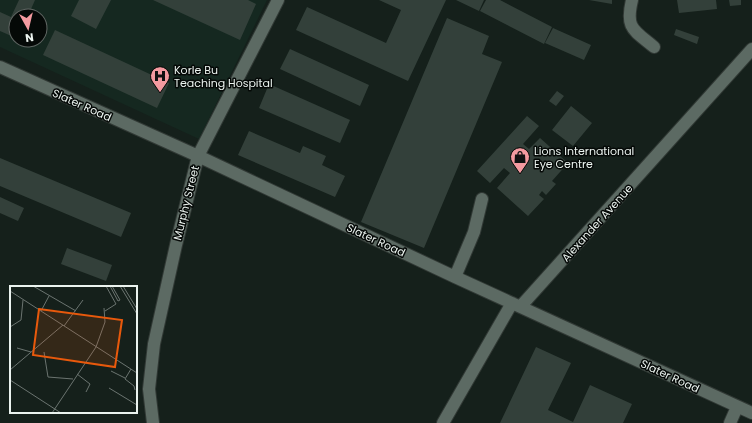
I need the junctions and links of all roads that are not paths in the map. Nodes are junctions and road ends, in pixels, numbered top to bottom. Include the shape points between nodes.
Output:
1 (278, 0) edge
2 (632, 0) edge
3 (654, 47) dead end
4 (752, 49) edge
5 (0, 67) edge
6 (198, 156) junction
7 (482, 198) dead end
8 (455, 277) junction
9 (516, 304) junction
10 (737, 406) junction
11 (752, 413) edge
12 (153, 423) edge
13 (443, 423) edge
14 (730, 423) edge

1 - 6 street, Murphy Street
2 - 3 street via 629,12 632,29
4 - 9 street, Alexander Avenue
5 - 6 street, Slater Road
6 - 8 street, Slater Road
6 - 12 street, Murphy Street via 154,344 149,389
7 - 8 street via 474,232
8 - 9 street, Slater Road
9 - 10 street, Slater Road
9 - 13 street, Alexander Avenue
10 - 11 street, Slater Road
10 - 14 street

